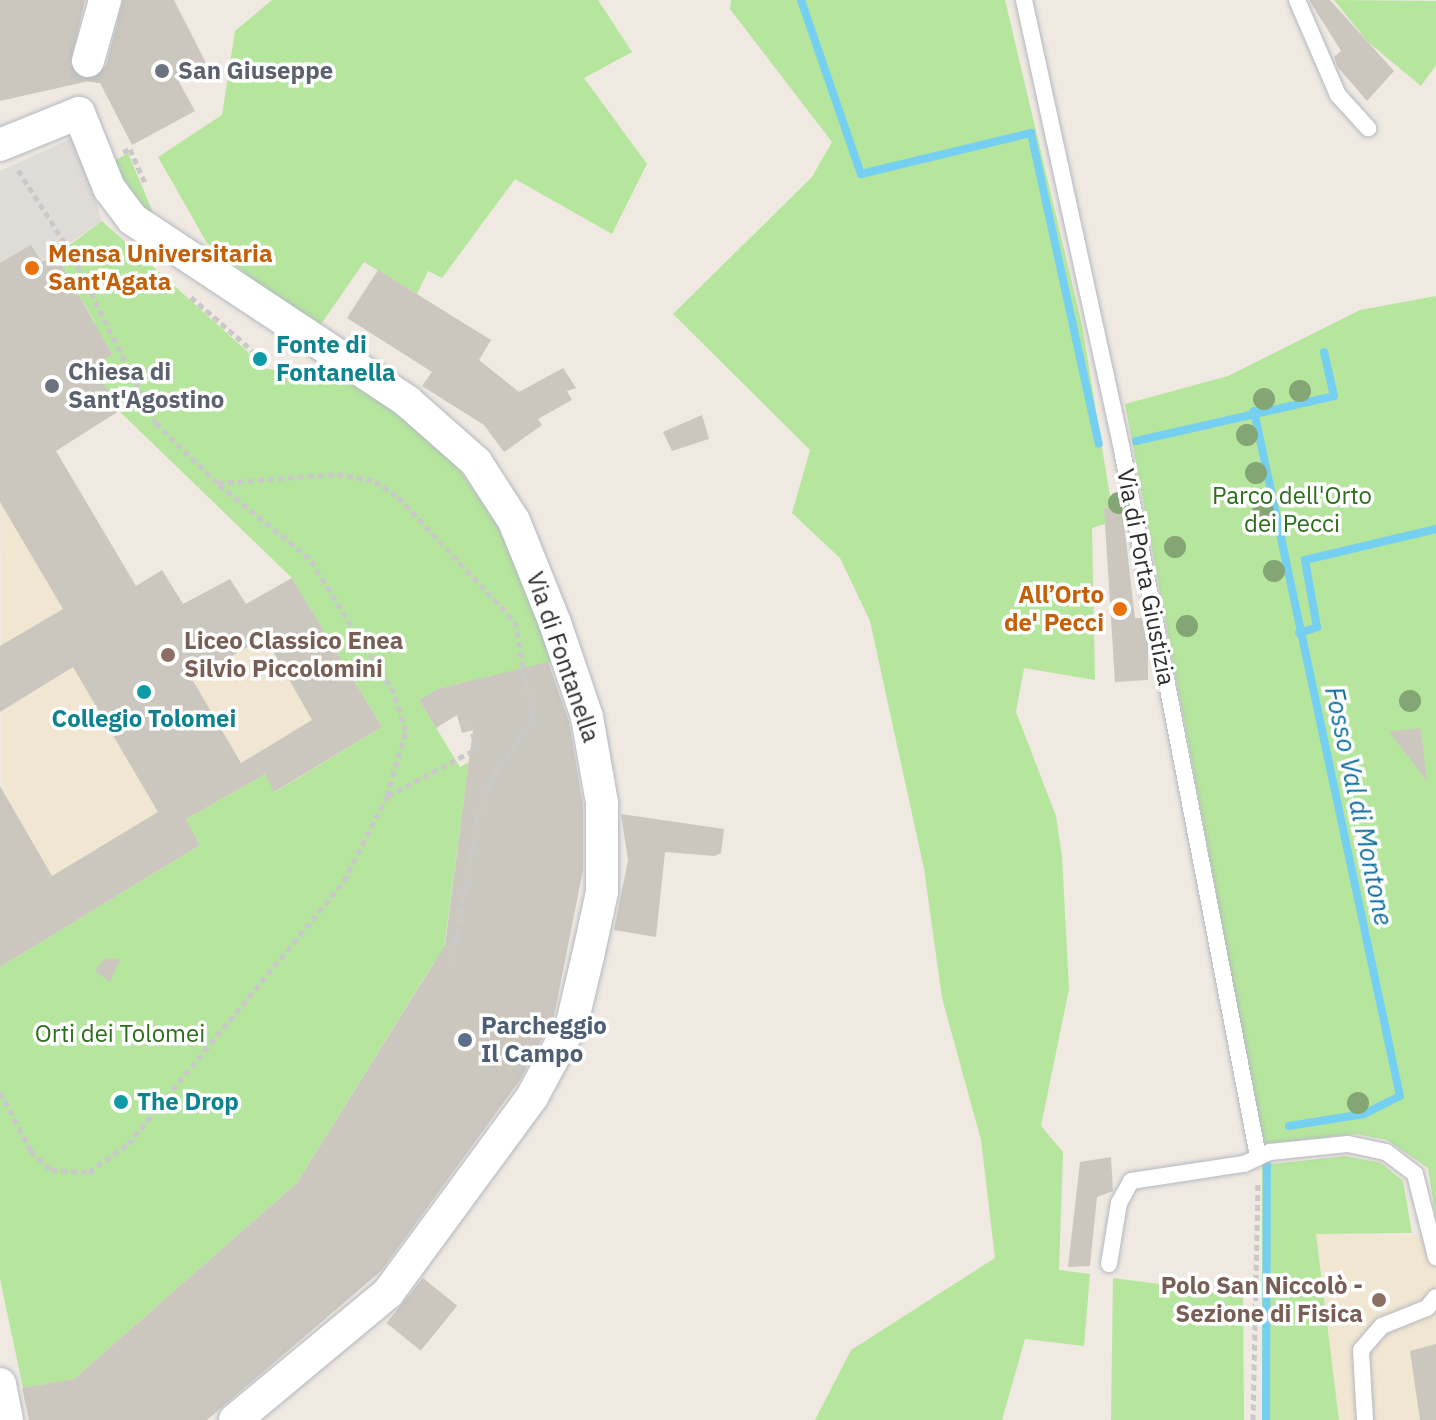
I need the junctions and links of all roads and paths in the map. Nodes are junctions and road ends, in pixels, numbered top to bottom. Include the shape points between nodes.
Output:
1 (105, 0) edge
2 (1024, 0) edge
3 (1297, 0) edge
4 (79, 113) junction
5 (1368, 128) dead end
6 (5, 143) edge
7 (239, 340) dead end
8 (255, 353) dead end
9 (217, 483) junction
10 (471, 723) dead end
11 (387, 796) junction
12 (452, 966) dead end
13 (0, 1092) edge
14 (1258, 1156) junction
15 (1436, 1257) edge
16 (1109, 1264) dead end
17 (1436, 1297) edge
18 (0, 1384) edge
19 (7, 1420) edge
20 (235, 1420) edge
21 (1253, 1420) edge
22 (1365, 1420) edge

1 - 4 street
2 - 14 lane, Via di Porta Giustizia via 1122,450
3 - 5 lane via 1338,95
4 - 6 street
4 - 20 street, Via di Fontanella via 114,199 132,219 408,402 476,462 514,521 555,623 587,717 599,777 604,836 599,910 572,1023 532,1097 388,1293
6 - 9 path via 70,251 156,423
7 - 8 path
9 - 11 path via 309,558 394,693 405,746
9 - 12 path via 337,474 375,481 404,503 515,622 533,720 493,774 477,819
10 - 11 path via 476,749
11 - 13 path via 344,881 179,1088 99,1167 71,1174 42,1165
14 - 15 lane via 1341,1144 1386,1152 1419,1181
14 - 16 lane via 1244,1164 1131,1181 1119,1203
14 - 21 path
17 - 22 lane via 1427,1308 1382,1326 1361,1350
18 - 19 street

